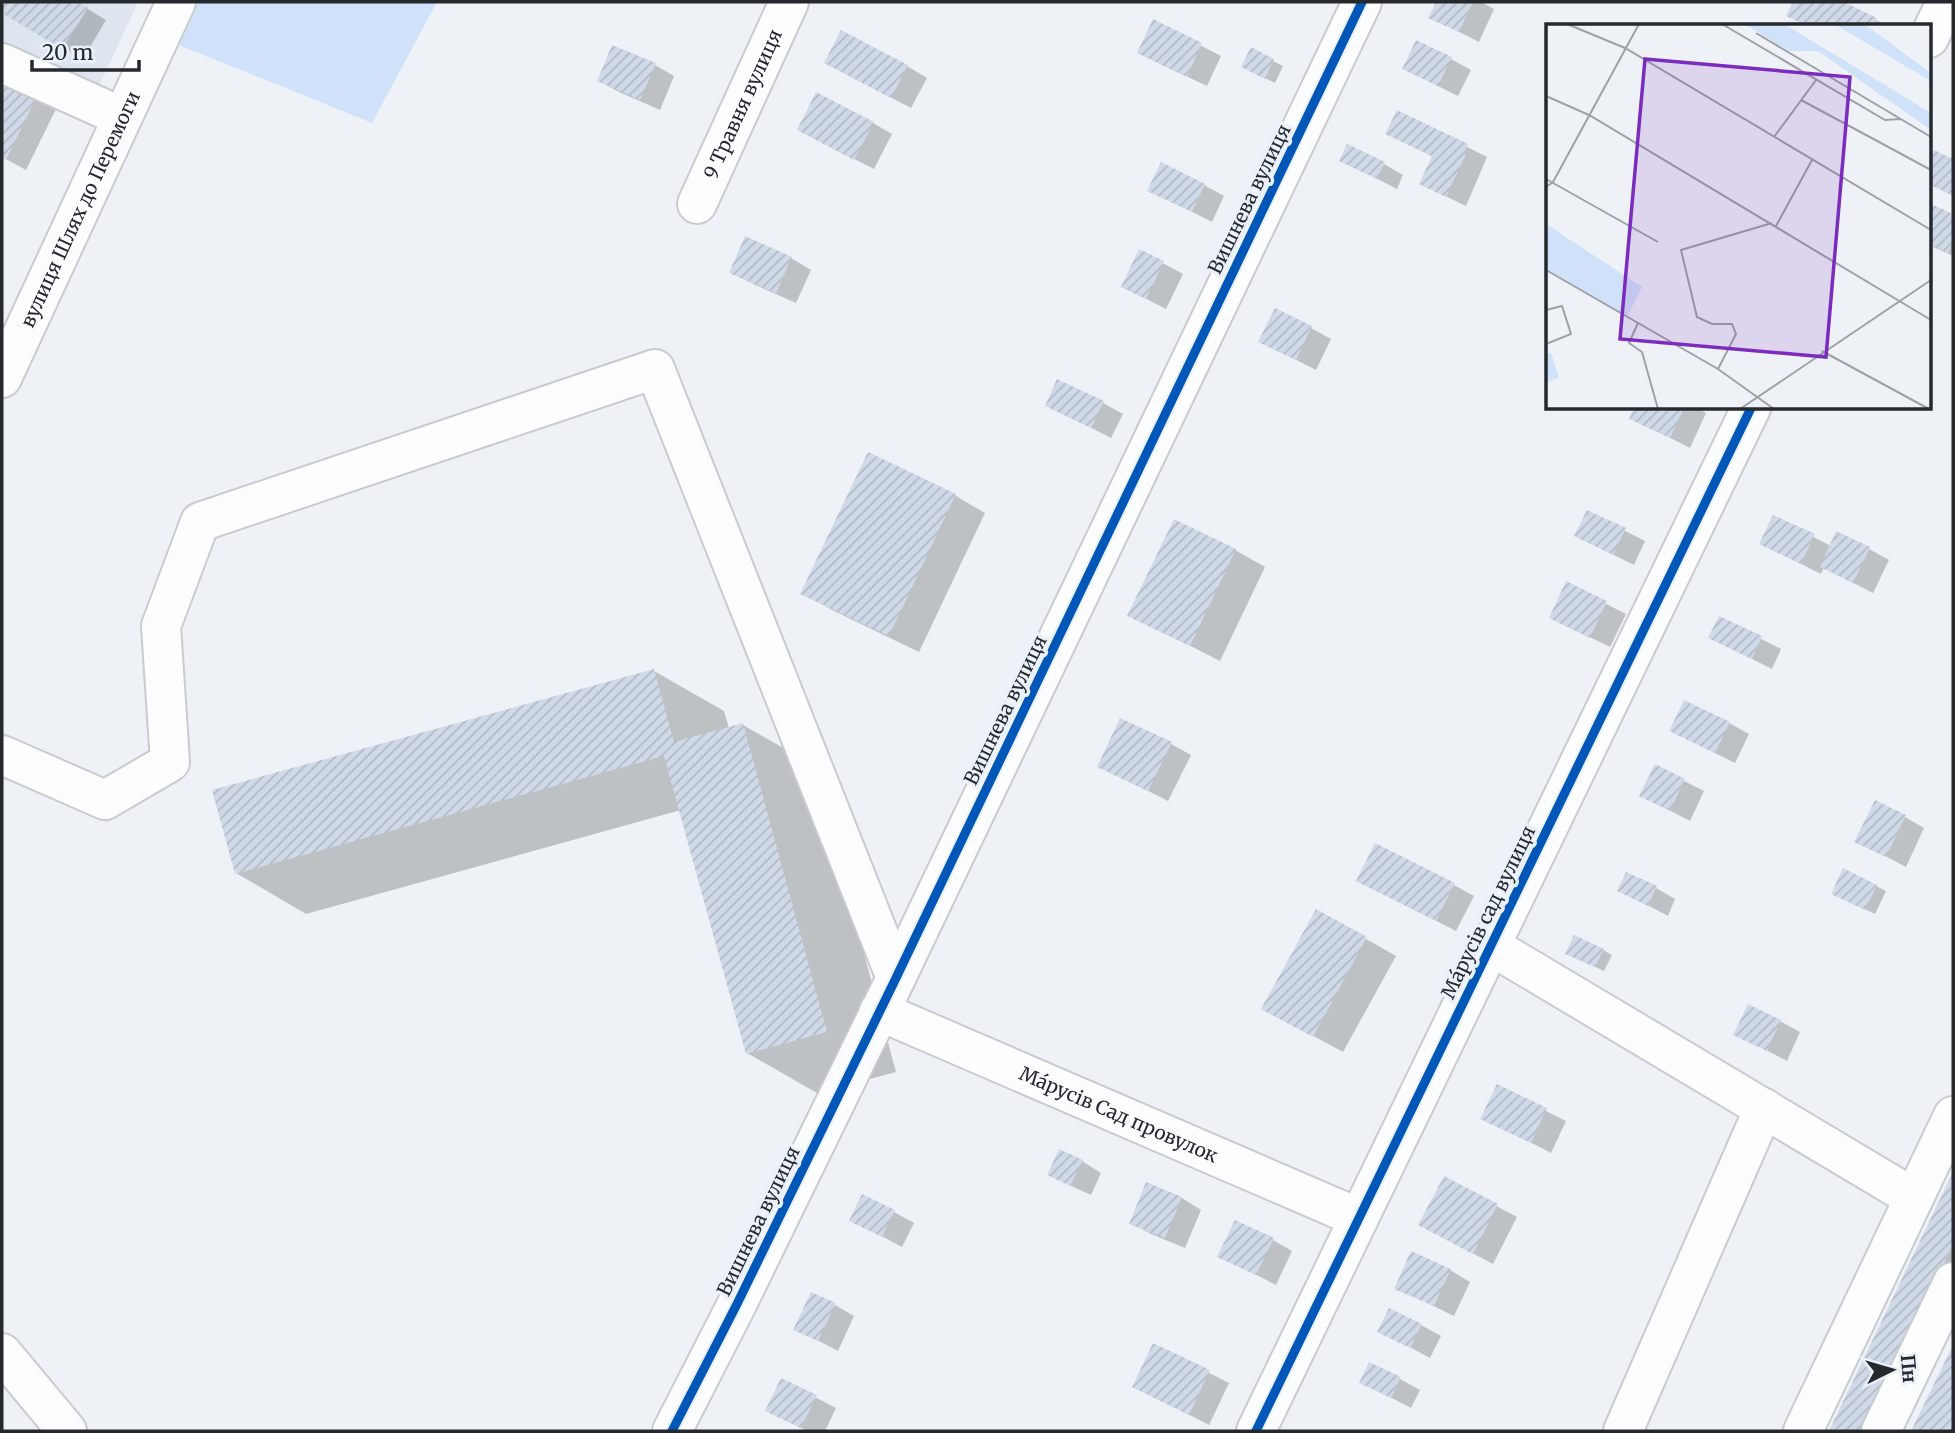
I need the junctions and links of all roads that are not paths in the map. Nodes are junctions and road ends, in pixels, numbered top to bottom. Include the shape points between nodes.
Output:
1 (176, 2) edge
2 (789, 2) edge
3 (1362, 2) edge
4 (1947, 2) edge
5 (1930, 36) edge
6 (2, 63) edge
7 (122, 117) junction
8 (696, 204) dead end
9 (2, 378) edge
10 (1750, 410) edge
11 (2, 755) edge
12 (1491, 946) junction
13 (888, 995) junction
14 (1764, 1108) junction
15 (1953, 1115) edge
16 (1914, 1198) junction
17 (1359, 1218) junction
18 (1953, 1282) edge
19 (2, 1353) edge
20 (37, 1416) edge
21 (67, 1431) edge
22 (672, 1431) edge
23 (1256, 1431) edge
24 (1623, 1431) edge
25 (1802, 1431) edge
26 (1881, 1431) edge

1 - 7 street, вулиця Шлях до Перемоги
2 - 8 street, 9 Травня вулиця
3 - 13 street, Вишнева вулиця
4 - 5 street
6 - 7 street
7 - 9 street, вулиця Шлях до Перемоги
10 - 12 street, Мáрусів сад вулиця
11 - 13 street via 105,800 170,762 161,626 200,522 655,369
12 - 14 street
12 - 17 street, Мáрусів сад вулиця
13 - 17 street, Мáрусів Сад провулок
13 - 22 street, Вишнева вулиця
14 - 16 street
14 - 24 street
15 - 16 street
16 - 25 street
17 - 23 street, Мáрусів сад вулиця
18 - 26 street
19 - 20 street
20 - 21 street

